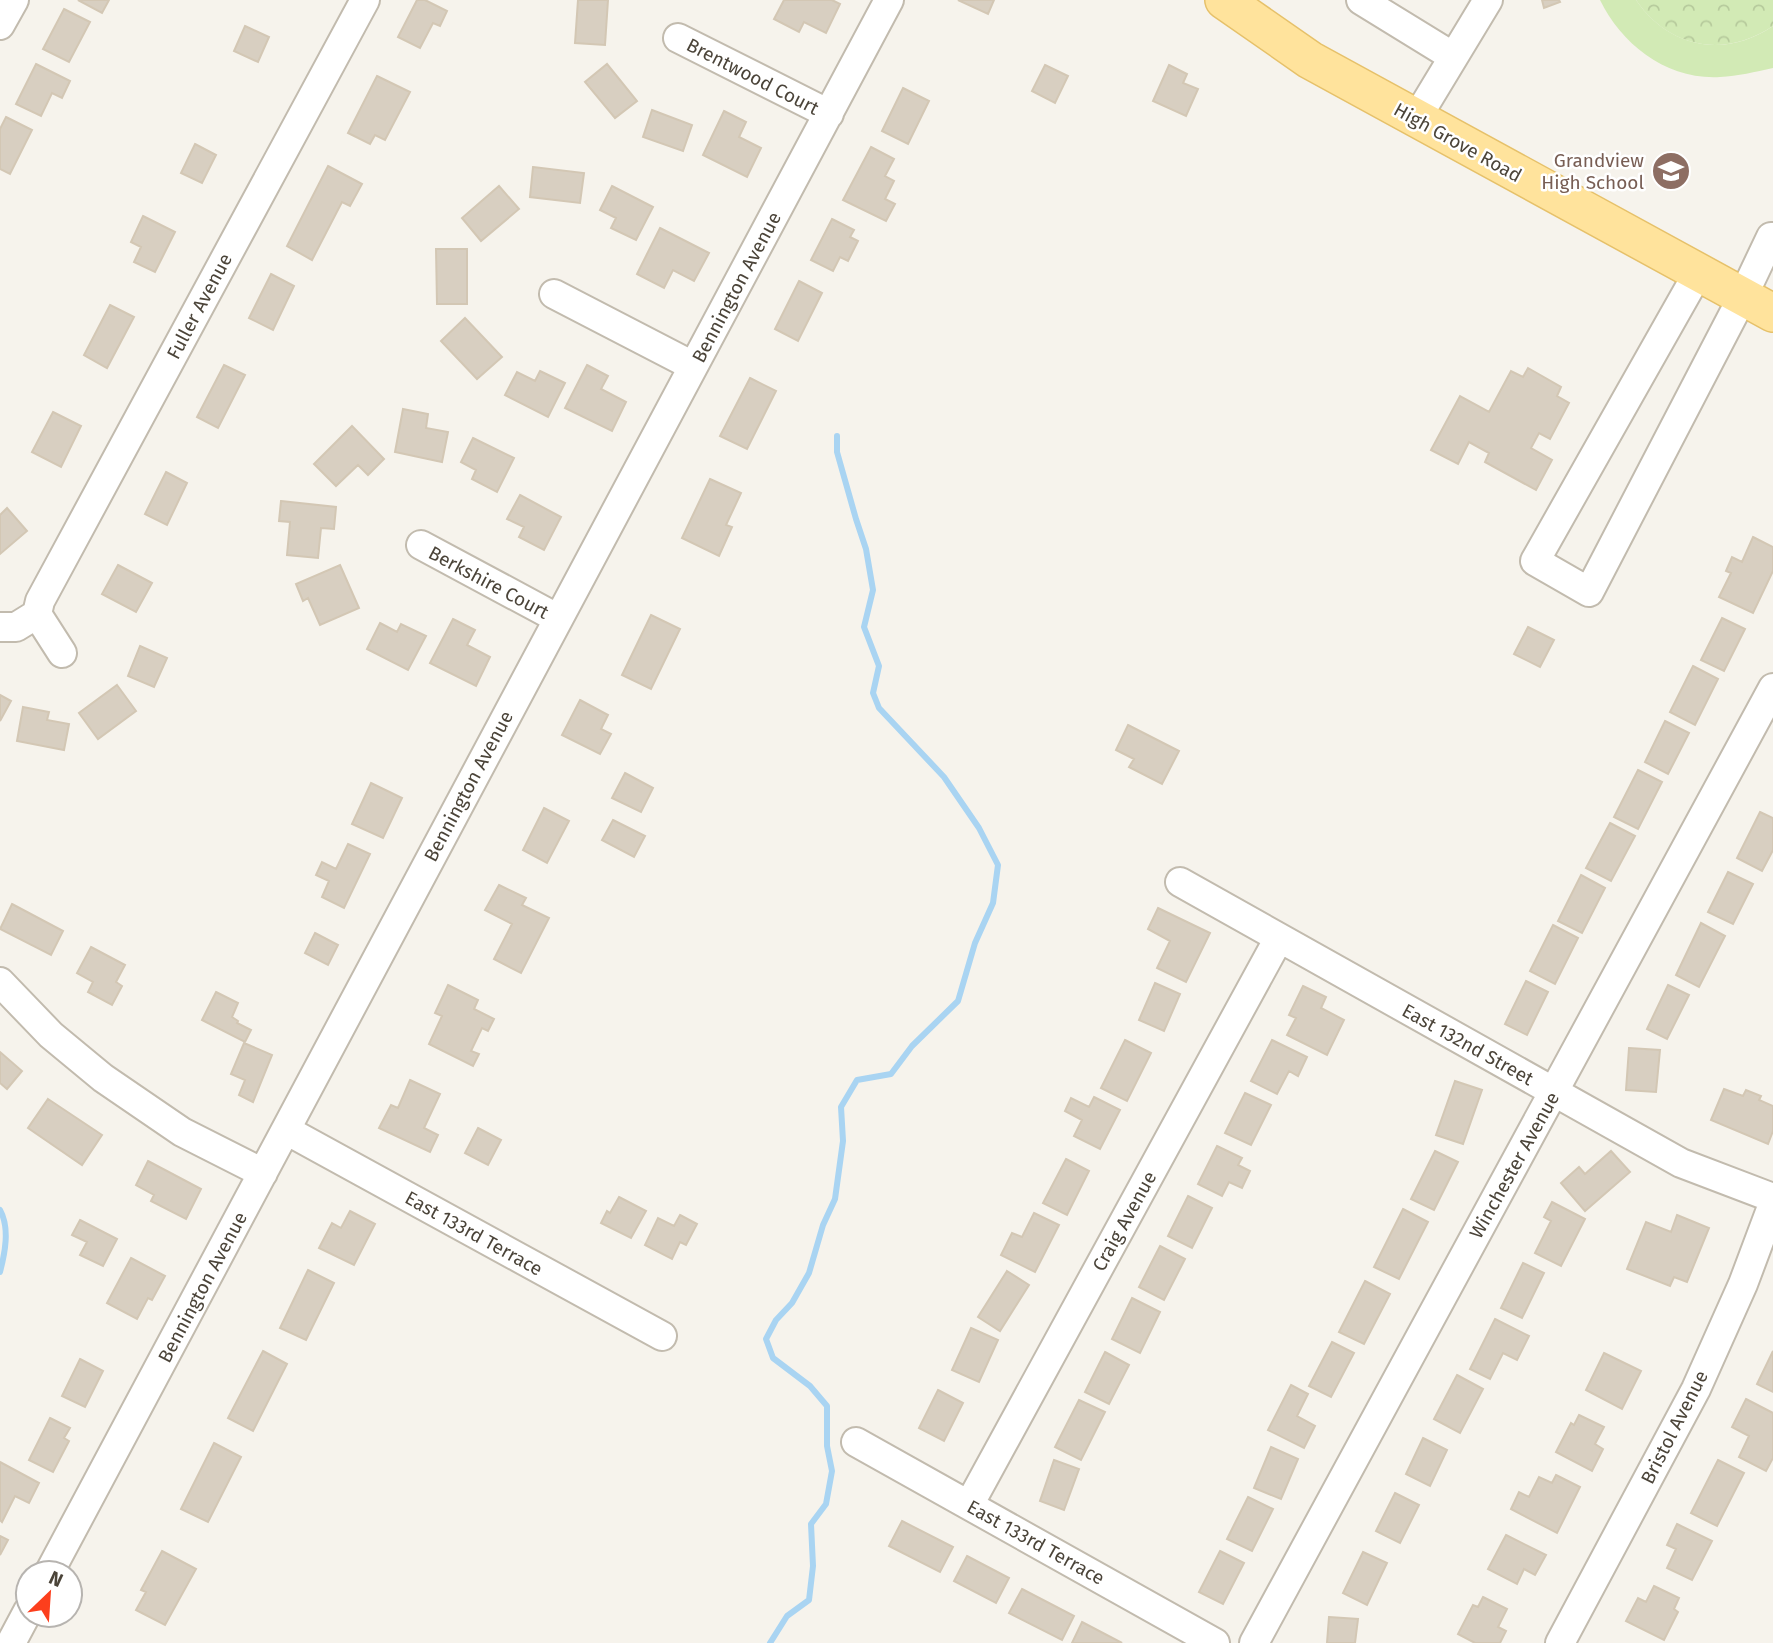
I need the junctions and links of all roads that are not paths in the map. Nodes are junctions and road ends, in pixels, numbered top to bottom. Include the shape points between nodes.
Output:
1 (14, 0) edge
2 (365, 0) edge
3 (889, 0) edge
4 (1224, 0) edge
5 (1361, 0) edge
6 (1488, 0) edge
7 (0, 25) edge
8 (678, 38) dead end
9 (1452, 56) junction
10 (828, 114) junction
11 (1416, 119) junction
12 (1771, 237) dead end
13 (1698, 272) junction
14 (554, 293) dead end
15 (1758, 304) edge
16 (693, 366) junction
17 (421, 545) dead end
18 (37, 614) junction
19 (557, 618) junction
20 (0, 627) edge
21 (62, 653) dead end
22 (1773, 688) edge
23 (1180, 882) dead end
24 (1279, 938) junction
25 (0, 982) edge
26 (1553, 1092) junction
27 (286, 1129) junction
28 (263, 1172) junction
29 (1773, 1198) edge
30 (1773, 1204) edge
31 (662, 1336) dead end
32 (856, 1442) dead end
33 (969, 1505) junction
34 (56, 1559) edge
35 (1215, 1643) edge
36 (1254, 1643) edge
37 (1560, 1643) edge

1 - 7 street
2 - 18 street, Fuller Avenue
3 - 10 street, Bennington Avenue
4 - 11 main road, High Grove Road via 1310,60
5 - 9 street
6 - 9 street
8 - 10 street, Brentwood Court
9 - 11 street
10 - 16 street, Bennington Avenue
11 - 13 main road, High Grove Road
12 - 15 street
13 - 15 main road, High Grove Road
13 - 15 street via 1535,561 1589,592
14 - 16 street
16 - 19 street, Bennington Avenue
17 - 19 street, Berkshire Court
18 - 20 street via 16,627
18 - 21 street
19 - 27 street, Bennington Avenue
22 - 26 street, Winchester Avenue
23 - 24 street, East 132nd Street
24 - 26 street, East 132nd Street
24 - 33 street, Craig Avenue
25 - 28 street via 51,1035 103,1078 182,1132
26 - 29 street, East 132nd Street via 1681,1163
26 - 36 street, Winchester Avenue
27 - 28 street, Bennington Avenue
27 - 31 street, East 133rd Terrace
28 - 34 street, Bennington Avenue
30 - 37 street, Bristol Avenue via 1696,1389
32 - 33 street, East 133rd Terrace
33 - 35 street, East 133rd Terrace

